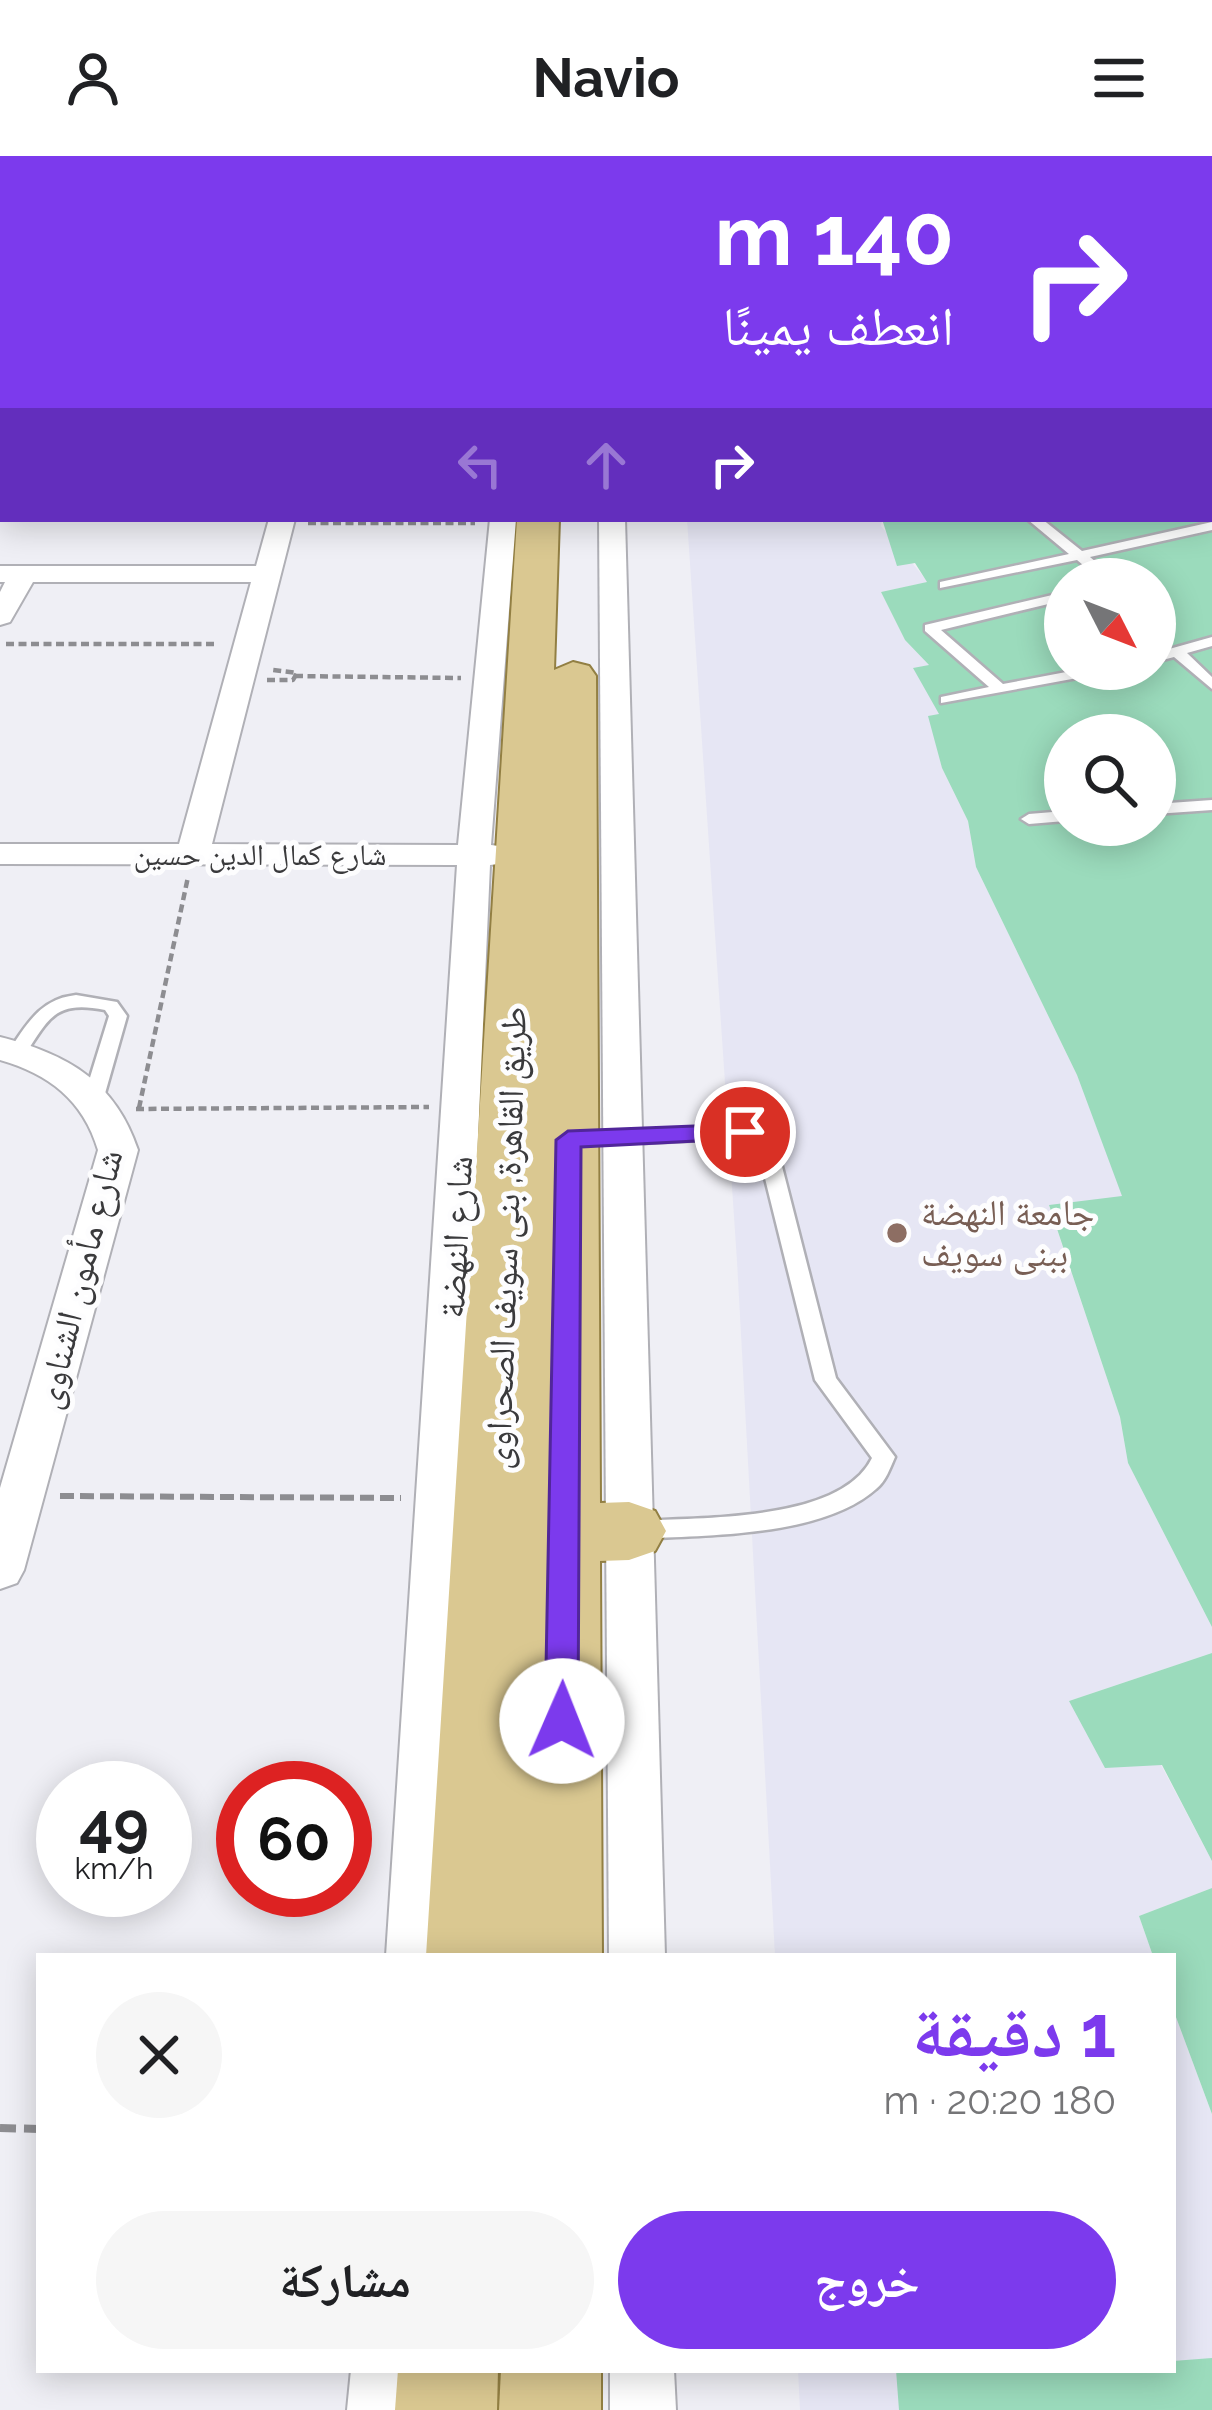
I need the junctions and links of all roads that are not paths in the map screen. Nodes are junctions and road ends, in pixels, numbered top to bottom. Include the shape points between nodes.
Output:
1 (282, 522) edge
2 (514, 522) edge
3 (514, 522) edge
4 (576, 522) edge
5 (612, 522) edge
6 (1038, 522) edge
7 (1212, 526) edge
8 (1082, 557) junction
9 (12, 574) edge
10 (268, 574) junction
11 (945, 585) dead end
12 (1044, 601) edge
13 (0, 616) edge
14 (1212, 641) edge
15 (1178, 652) joint
16 (1044, 681) edge
17 (1212, 685) edge
18 (1001, 690) junction
19 (946, 700) dead end
20 (594, 703) junction
21 (1212, 805) edge
22 (1176, 808) edge
23 (1044, 817) edge
24 (1029, 818) dead end
25 (0, 854) edge
26 (193, 854) junction
27 (498, 855) junction
28 (8, 1050) edge
29 (112, 1105) junction
30 (595, 1139) junction
31 (597, 1532) junction
32 (0, 1570) edge
33 (414, 1953) edge
34 (470, 1953) edge
35 (558, 1953) edge
36 (637, 1953) edge
37 (383, 2373) edge
38 (448, 2373) edge
39 (551, 2373) edge
40 (642, 2373) edge
41 (380, 2410) edge
42 (446, 2410) edge
43 (550, 2410) edge
44 (643, 2410) edge

1 - 10 street
2 - 27 street, شارع النهضة via 489,678
3 - 27 main road, طريق القاهرة, بنى سويف الصحراوى
4 - 20 main road, طريق القاهرة, بنى سويف الصحراوى
5 - 20 street
6 - 8 lane
7 - 8 lane
8 - 11 lane
9 - 10 street
9 - 13 street
10 - 26 street
12 - 18 lane via 930,628
14 - 15 lane
15 - 17 lane
16 - 18 lane
18 - 19 lane
20 - 30 main road, طريق القاهرة, بنى سويف الصحراوى
21 - 22 lane
23 - 24 lane
25 - 26 street, شارع كمال الدين حسين
26 - 27 street, شارع كمال الدين حسين
27 - 33 street, شارع النهضة via 463,1107
27 - 34 main road, طريق القاهرة, بنى سويف الصحراوى
28 - 29 street, شارع مأمون الشناوى via 61,1070
28 - 29 lane via 54,1002 73,997 111,1006 118,1016
29 - 32 street, شارع مأمون الشناوى via 118,1150
30 - 31 main road, طريق القاهرة, بنى سويف الصحراوى
30 - 31 lane via 745,1132 766,1143 826,1380 884,1457 862,1491 816,1509
31 - 35 main road, طريق القاهرة, بنى سويف الصحراوى
31 - 36 street
37 - 41 street
38 - 42 main road
39 - 43 main road
40 - 44 street

